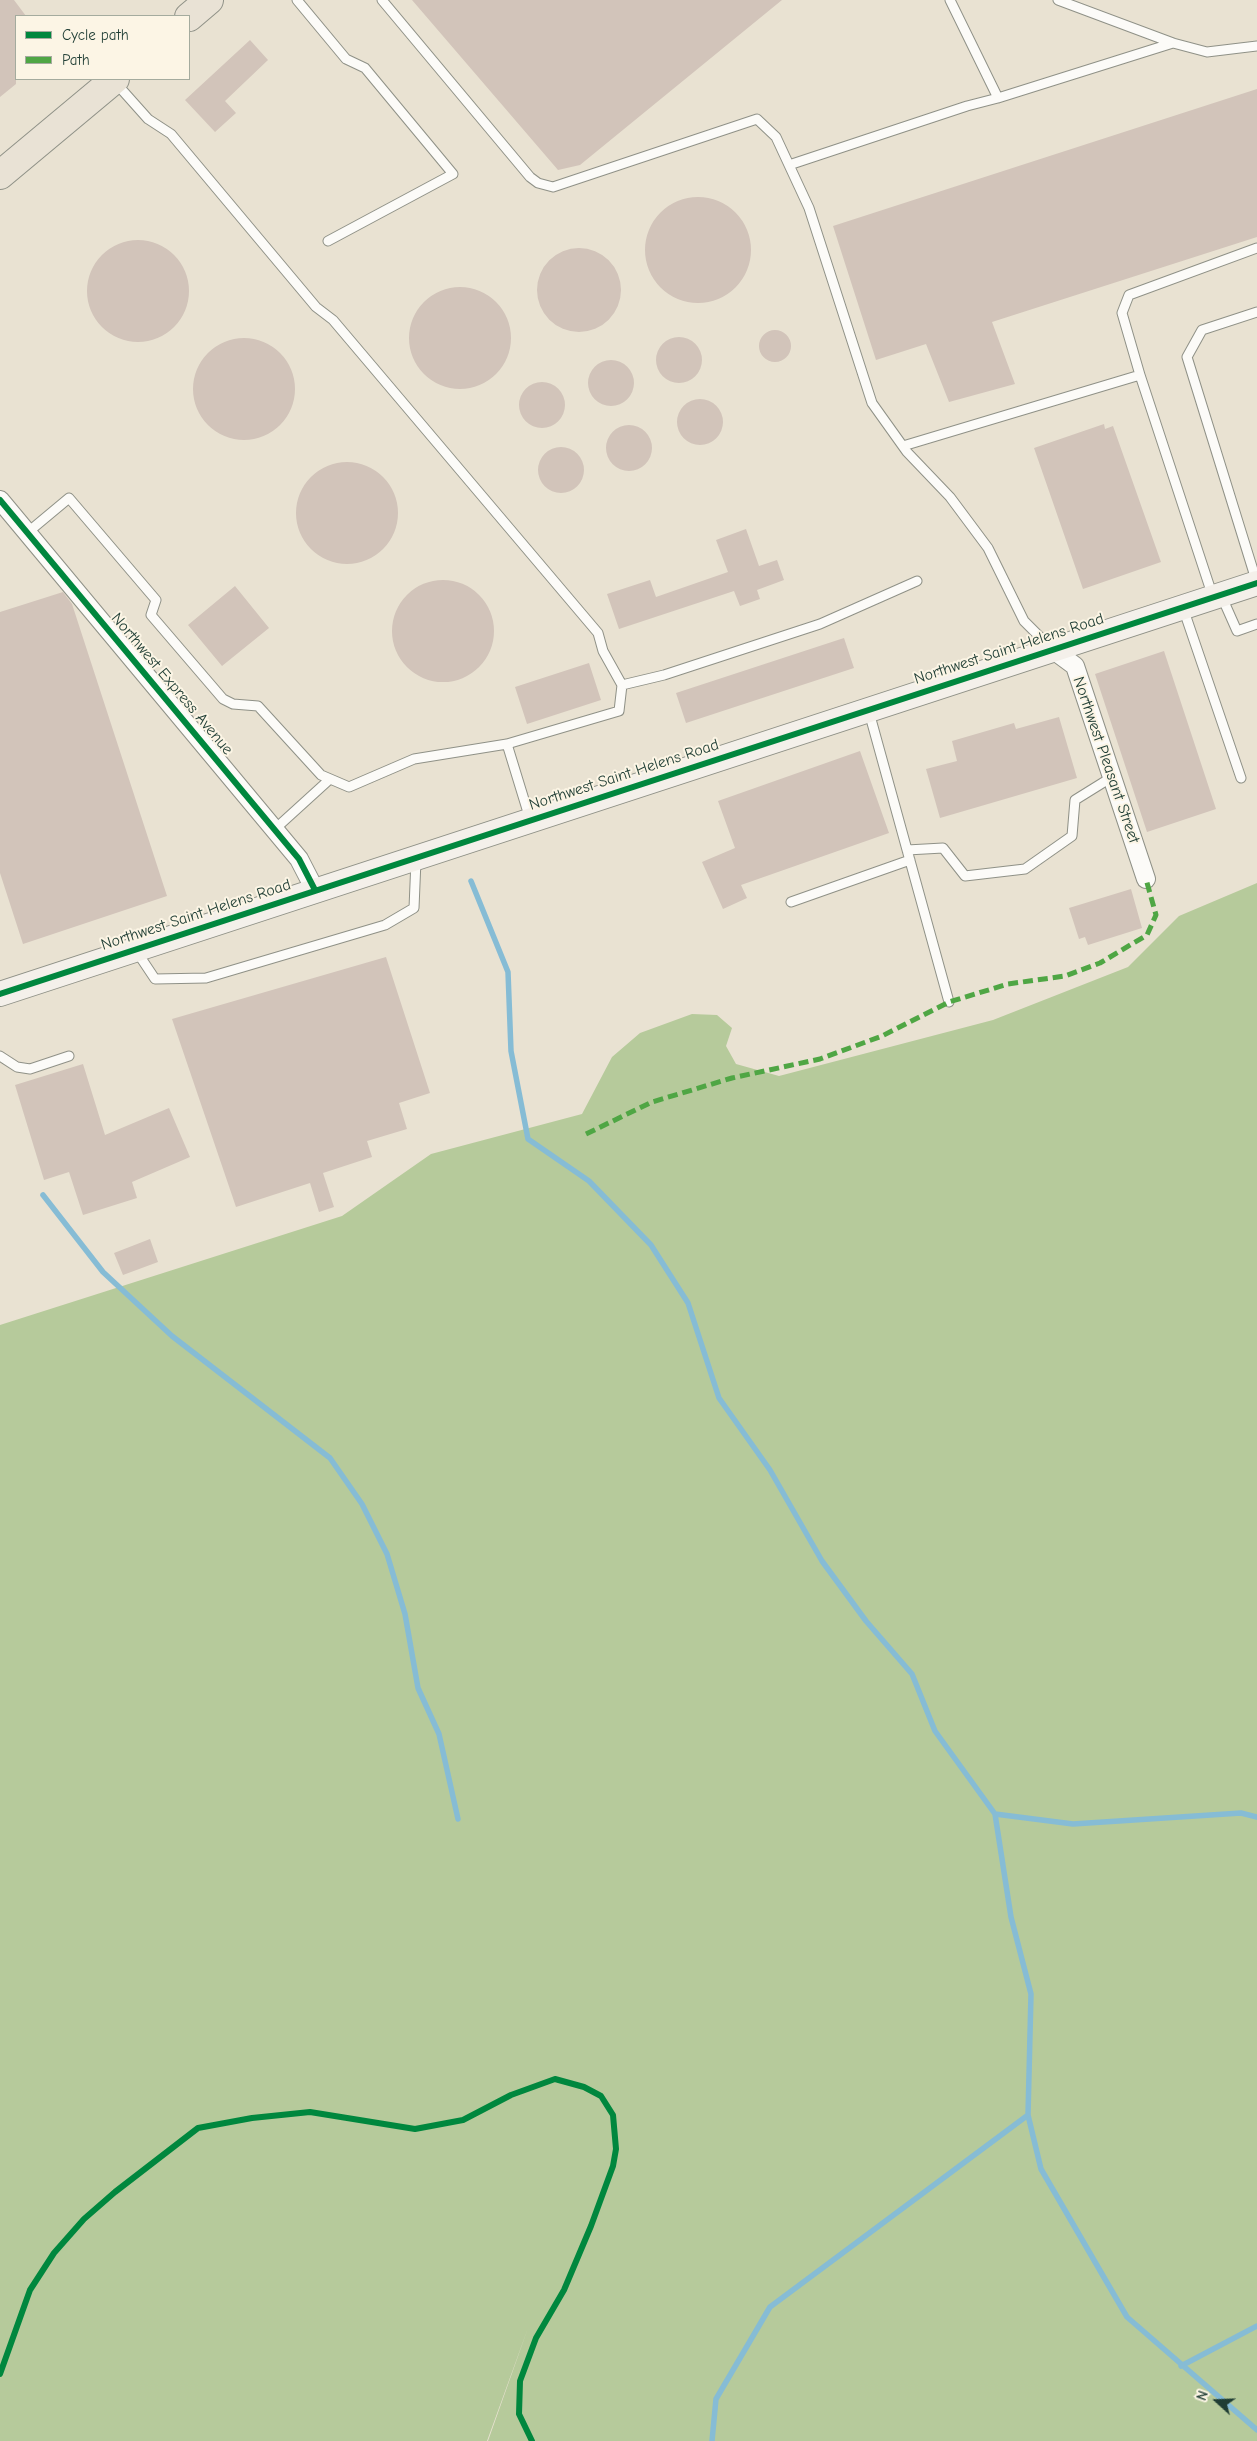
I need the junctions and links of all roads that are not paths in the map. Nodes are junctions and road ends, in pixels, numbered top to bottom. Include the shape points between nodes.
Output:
1 (210, 0) edge
2 (297, 0) edge
3 (382, 0) edge
4 (950, 0) edge
5 (1058, 0) edge
6 (190, 16) edge
7 (1173, 43) junction
8 (1257, 46) edge
9 (113, 80) edge
10 (115, 80) edge
11 (998, 98) junction
12 (789, 164) junction
13 (0, 174) edge
14 (328, 241) dead end
15 (1257, 248) edge
16 (1257, 312) edge
17 (1140, 375) junction
18 (903, 446) junction
19 (0, 500) edge
20 (27, 533) junction
21 (917, 581) dead end
22 (1257, 583) edge
23 (1217, 596) junction
24 (1182, 607) junction
25 (1257, 624) edge
26 (1052, 650) junction
27 (622, 685) junction
28 (868, 709) junction
29 (507, 744) junction
30 (1112, 777) junction
31 (1240, 778) dead end
32 (330, 779) junction
33 (531, 820) junction
34 (275, 829) junction
35 (907, 850) junction
36 (416, 857) junction
37 (910, 860) junction
38 (1146, 879) dead end
39 (315, 890) junction
40 (791, 902) dead end
41 (135, 950) junction
42 (1, 991) edge
43 (949, 1002) dead end
44 (0, 1056) edge
45 (69, 1056) dead end

1 - 6 highway
2 - 14 lane via 346,60 365,68 453,174
3 - 12 lane via 538,183 553,187 757,119 776,137
4 - 11 lane
5 - 7 lane
7 - 8 lane via 1207,52
7 - 11 lane
9 - 13 highway
10 - 27 lane via 148,119 171,134 598,633 603,651
11 - 12 lane
12 - 18 lane via 809,208 872,403
15 - 17 lane via 1128,295 1122,313
16 - 22 lane via 1202,330 1187,357
17 - 18 lane
17 - 23 lane
18 - 26 lane via 950,497 988,548 1024,621
19 - 20 street, Northwest Express Avenue
20 - 32 lane via 69,498 156,600 151,615 224,699 233,704 258,706 321,775
20 - 34 street, Northwest Express Avenue
21 - 27 lane via 820,624 664,675
22 - 23 main road, Northwest Saint Helens Road
23 - 24 main road, Northwest Saint Helens Road
23 - 25 lane via 1237,631
24 - 26 main road, Northwest Saint Helens Road
24 - 31 lane
26 - 28 main road, Northwest Saint Helens Road
26 - 30 street, Northwest Pleasant Street via 1075,666
27 - 29 lane via 619,712
28 - 33 main road, Northwest Saint Helens Road
28 - 35 lane
29 - 32 lane via 414,759 349,787
29 - 33 lane
30 - 35 lane via 1075,800 1072,836 1025,869 965,876 943,848
30 - 38 street, Northwest Pleasant Street
32 - 34 lane
33 - 36 main road, Northwest Saint Helens Road
34 - 39 street, Northwest Express Avenue via 300,859
35 - 37 lane
36 - 39 main road, Northwest Saint Helens Road
36 - 41 lane via 414,908 385,925 206,978 155,979
37 - 40 lane
37 - 43 lane
39 - 41 main road, Northwest Saint Helens Road
41 - 42 main road, Northwest Saint Helens Road
44 - 45 lane via 17,1067 30,1069

